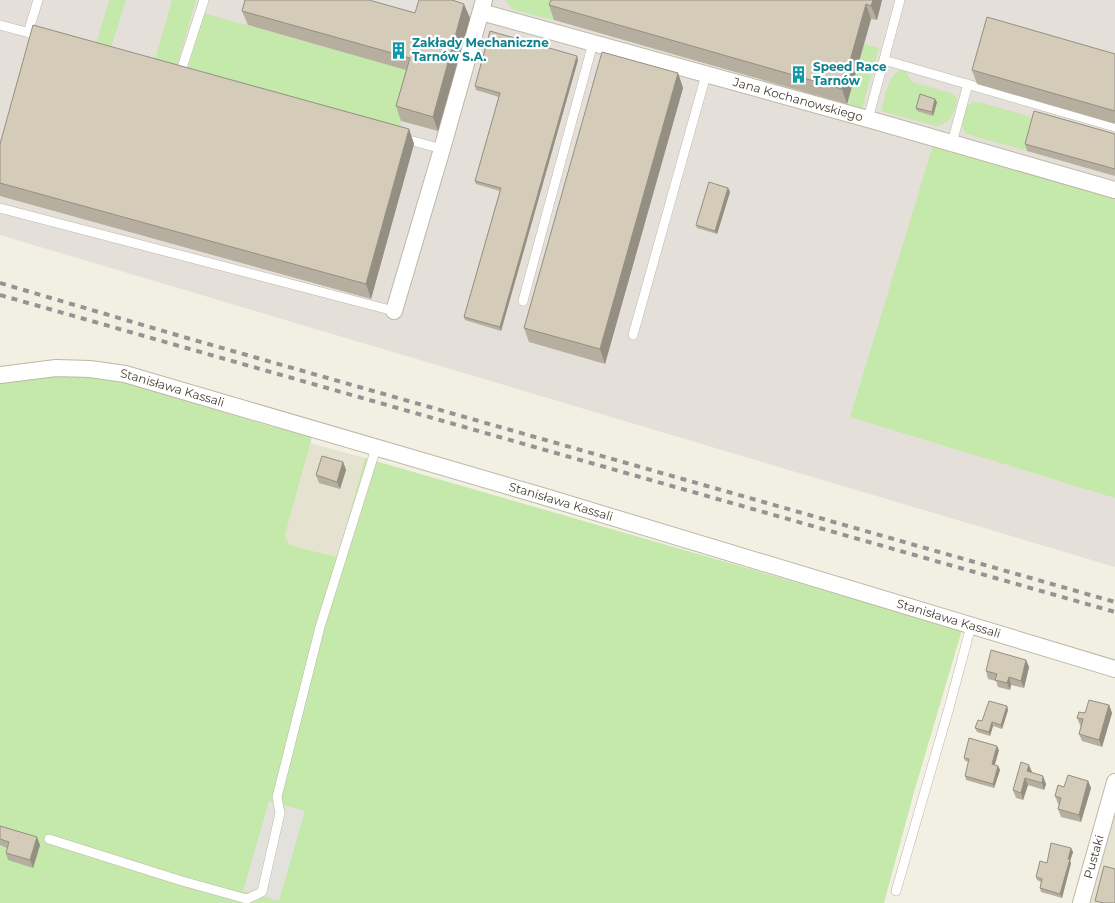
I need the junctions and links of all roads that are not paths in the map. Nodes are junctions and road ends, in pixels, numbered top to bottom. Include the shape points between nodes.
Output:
1 (38, 0) edge
2 (204, 0) edge
3 (900, 0) edge
4 (482, 6) edge
5 (0, 25) edge
6 (28, 33) junction
7 (47, 38) edge
8 (593, 43) junction
9 (884, 60) junction
10 (171, 72) edge
11 (706, 75) junction
12 (968, 84) junction
13 (868, 120) junction
14 (1115, 127) edge
15 (395, 136) edge
16 (952, 143) junction
17 (442, 149) junction
18 (1115, 190) edge
19 (0, 208) edge
20 (523, 301) dead end
21 (394, 311) joint
22 (633, 335) dead end
23 (0, 375) edge
24 (376, 448) junction
25 (971, 626) junction
26 (1115, 669) edge
27 (1115, 782) edge
28 (49, 839) dead end
29 (896, 891) dead end
30 (1081, 903) edge

1 - 6 lane
2 - 10 lane via 185,76
3 - 9 lane
4 - 8 street, Jana Kochanowskiego
4 - 17 street
5 - 6 lane
6 - 7 lane
8 - 11 street, Jana Kochanowskiego
8 - 20 lane
9 - 12 lane
9 - 13 lane
11 - 13 street, Jana Kochanowskiego
11 - 22 lane
12 - 14 lane
12 - 16 lane
13 - 16 street, Jana Kochanowskiego
15 - 17 lane
16 - 18 street, Jana Kochanowskiego
17 - 21 street
19 - 21 lane
23 - 24 street, Stanisława Kassali via 56,368 90,368 125,374
24 - 25 street, Stanisława Kassali
24 - 28 lane via 320,627 277,797 280,813 262,892 246,899 240,898
25 - 26 street, Stanisława Kassali
25 - 29 lane
27 - 30 street, Pustaki

